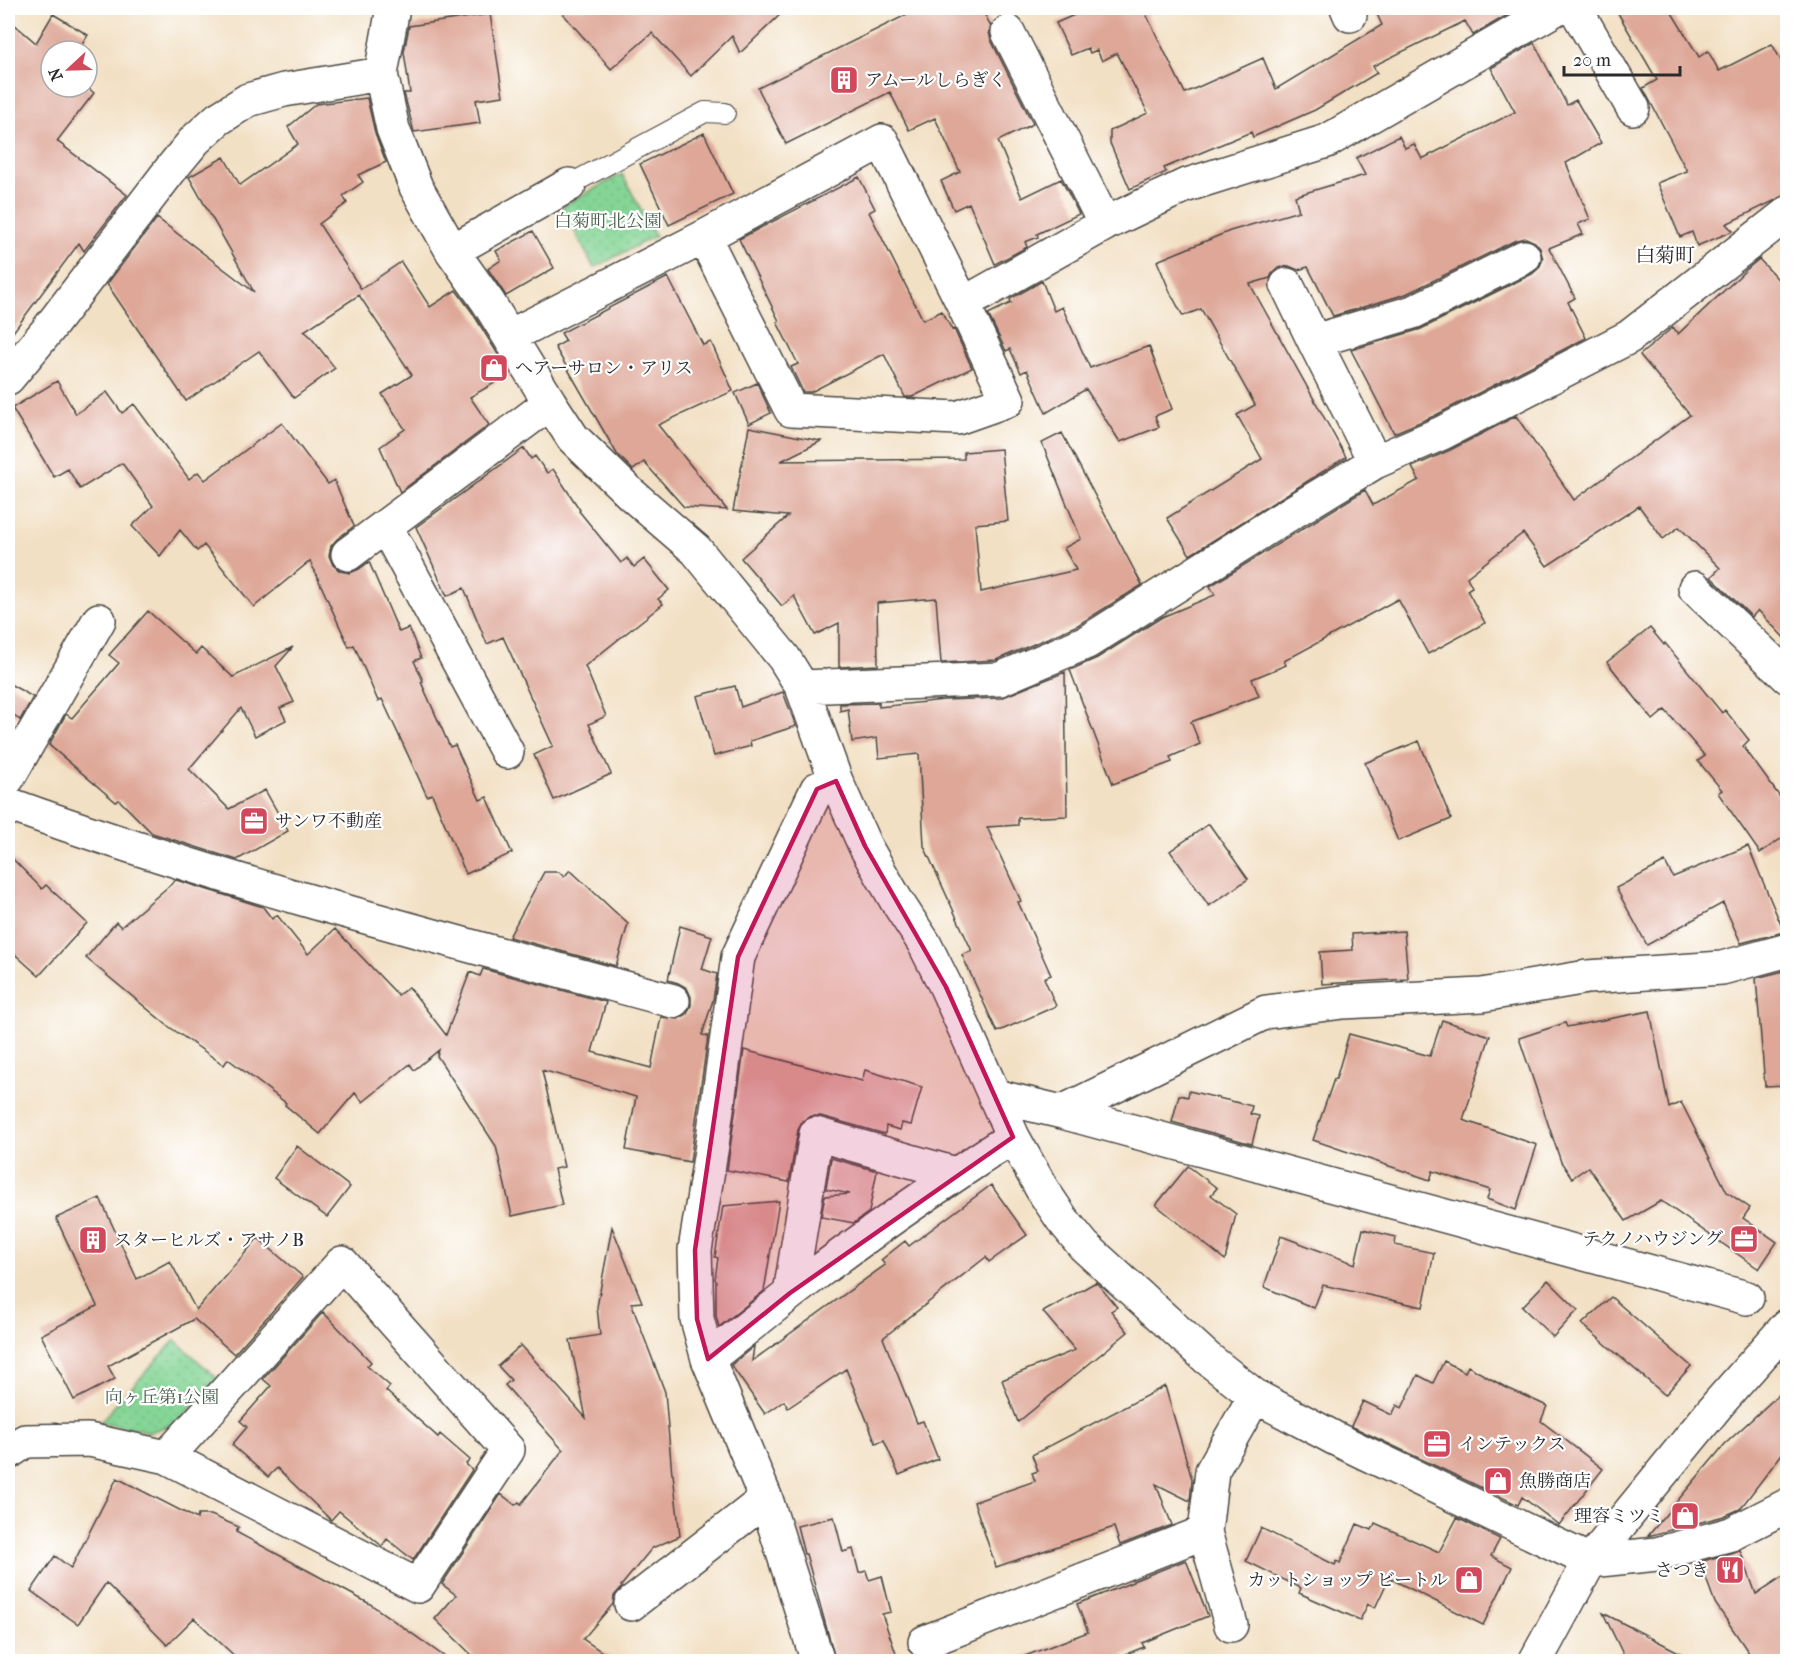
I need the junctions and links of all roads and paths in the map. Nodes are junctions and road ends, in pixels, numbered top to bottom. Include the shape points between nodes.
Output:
1 (393, 8) edge
2 (1557, 8) edge
3 (1575, 8) edge
4 (1008, 32) dead end
5 (381, 74) junction
6 (1633, 108) dead end
7 (725, 113) dead end
8 (569, 185) joint
9 (1788, 213) edge
10 (1105, 224) junction
11 (704, 237) junction
12 (452, 251) junction
13 (1524, 257) dead end
14 (1287, 285) dead end
15 (963, 304) junction
16 (510, 336) junction
17 (1314, 341) junction
18 (8, 378) edge
19 (550, 404) junction
20 (1375, 462) junction
21 (386, 527) junction
22 (348, 554) dead end
23 (1695, 588) dead end
24 (99, 620) dead end
25 (1788, 677) edge
26 (802, 687) junction
27 (507, 752) dead end
28 (8, 778) edge
29 (836, 781) junction
30 (8, 804) edge
31 (1788, 950) edge
32 (673, 1000) dead end
33 (995, 1096) junction
34 (1062, 1112) junction
35 (1012, 1137) junction
36 (956, 1174) junction
37 (790, 1293) junction
38 (1747, 1298) dead end
39 (1788, 1325) edge
40 (708, 1359) junction
41 (1255, 1396) junction
42 (8, 1453) edge
43 (167, 1457) junction
44 (766, 1499) junction
45 (1788, 1505) edge
46 (1205, 1532) junction
47 (1590, 1561) junction
48 (632, 1604) dead end
49 (1231, 1626) dead end
50 (925, 1642) dead end
51 (818, 1662) edge
52 (1535, 1662) edge

1 - 5 street
2 - 10 street via 1327,141 1184,186
3 - 6 street
4 - 10 street
5 - 12 street via 393,129 416,187
5 - 18 street via 284,90 248,100 218,119 177,161
7 - 8 lane via 705,112
8 - 12 street
9 - 20 street via 1629,337
10 - 15 street
11 - 15 street via 882,141
11 - 15 street via 791,410 957,417 1008,400
11 - 16 street
12 - 16 street
13 - 17 street via 1413,312
14 - 17 street
16 - 19 street
17 - 20 street
19 - 21 street
19 - 26 street via 573,438 696,550 784,658
20 - 26 street via 1087,642 1000,679
21 - 22 street
21 - 27 street
23 - 25 street
24 - 28 street
26 - 29 street
29 - 33 street via 865,846 924,943
29 - 40 street via 817,789 738,957 695,1250 697,1319
30 - 32 street via 92,834 353,914
31 - 34 street via 1722,968 1587,977 1482,995 1343,1002 1266,1012
33 - 34 street
33 - 35 street
34 - 38 street
35 - 36 street
35 - 41 street via 1042,1189 1084,1246 1207,1358
36 - 37 street
36 - 37 street via 816,1134
37 - 40 street
39 - 47 street
40 - 44 street
41 - 46 street via 1212,1471
41 - 47 street via 1335,1439
42 - 43 street via 25,1442 90,1440
43 - 43 street via 418,1586 508,1450 342,1263
44 - 48 street
44 - 51 street
45 - 47 street via 1731,1534 1657,1554
46 - 49 street
46 - 50 street
47 - 52 street

